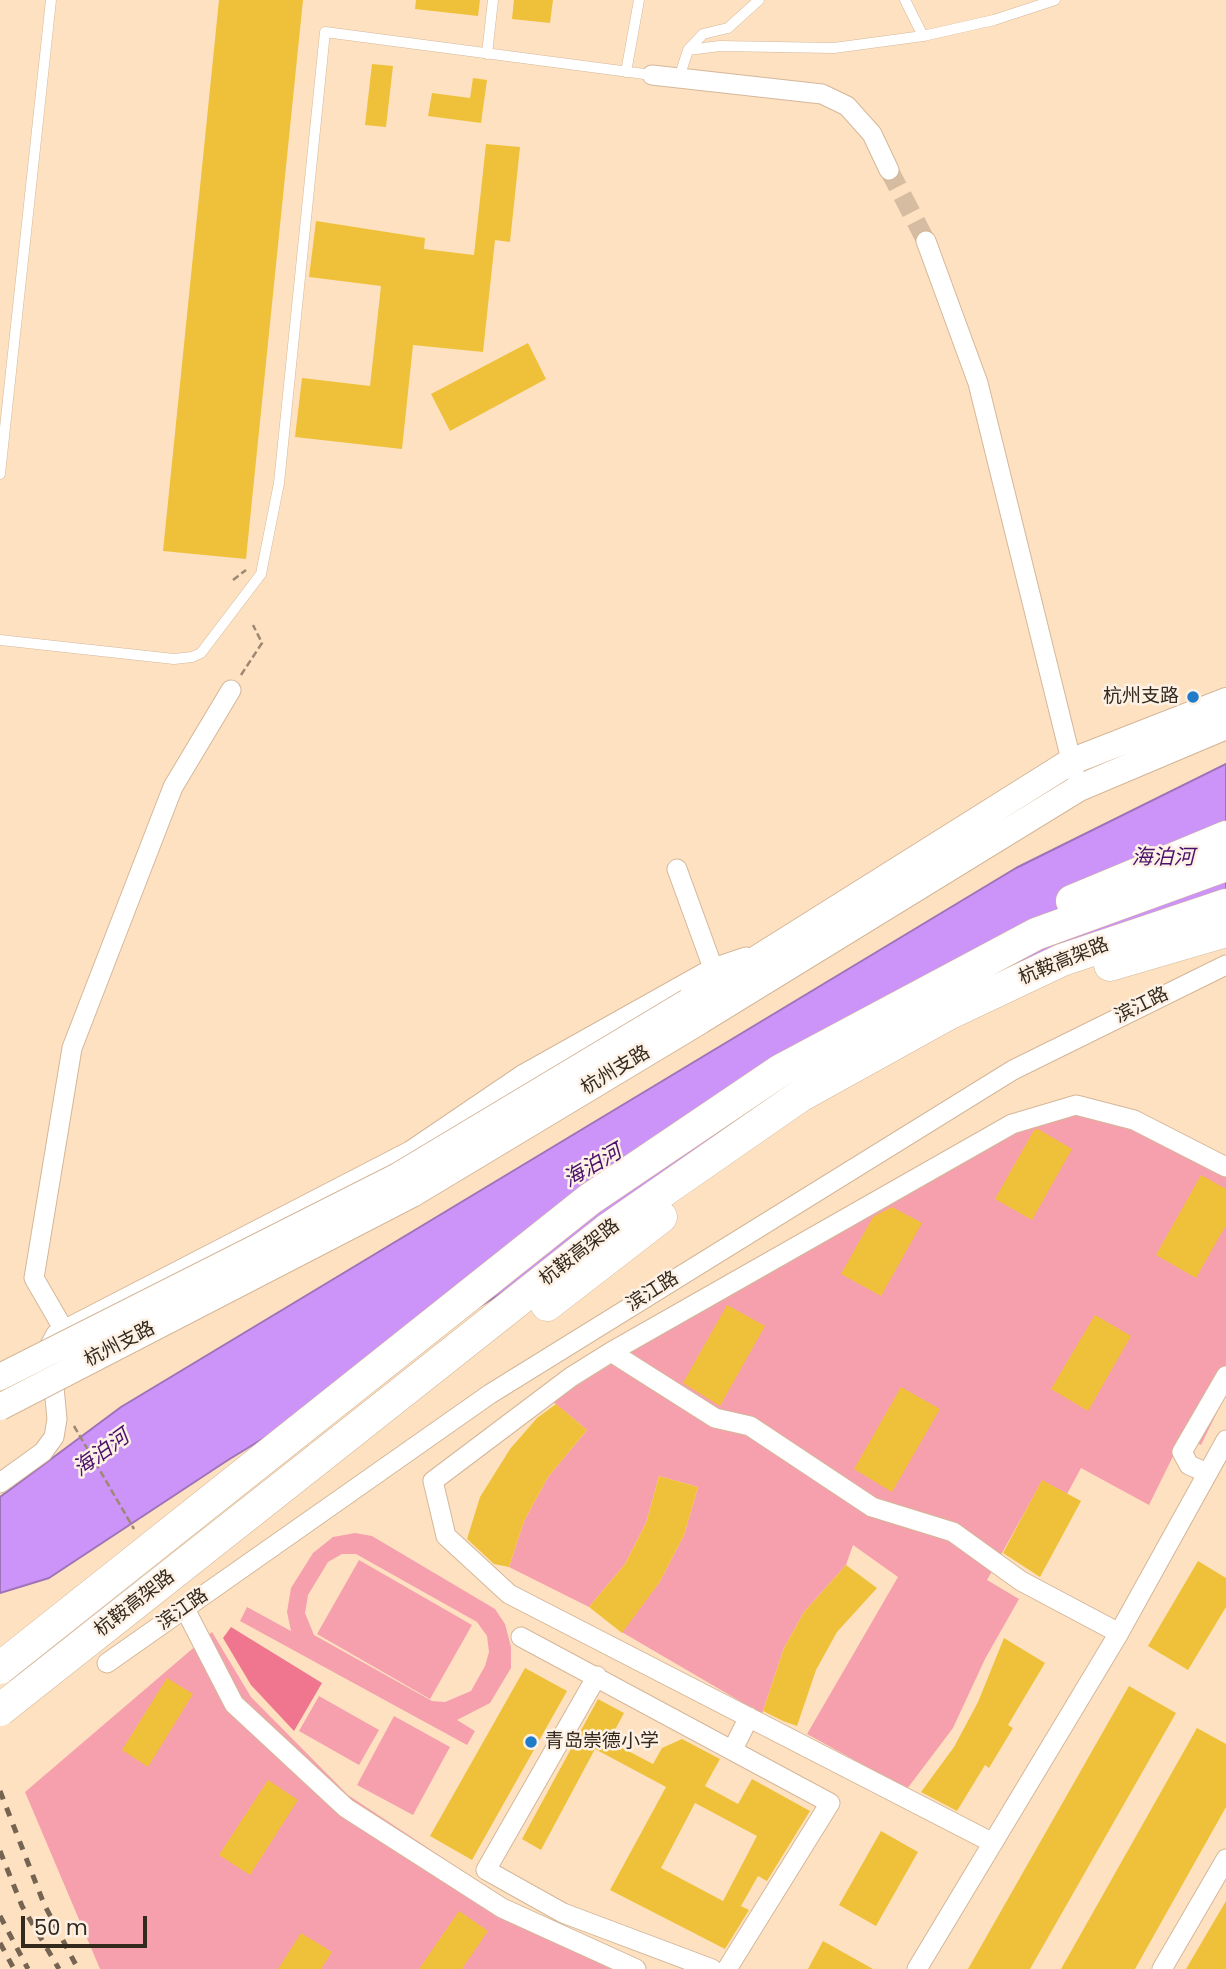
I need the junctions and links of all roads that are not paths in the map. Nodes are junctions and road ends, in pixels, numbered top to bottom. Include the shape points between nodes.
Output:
1 (51, 0) edge
2 (493, 0) edge
3 (639, 0) edge
4 (759, 0) edge
5 (905, 0) edge
6 (1055, 0) edge
7 (923, 36) junction
8 (688, 50) junction
9 (487, 54) junction
10 (626, 72) junction
11 (652, 75) joint
12 (679, 78) junction
13 (889, 170) tunnel mouth
14 (926, 241) tunnel mouth
15 (0, 474) edge
16 (0, 640) edge
17 (232, 690) road end
18 (1226, 701) edge
19 (1226, 726) edge
20 (1070, 762) junction
21 (1080, 788) junction
22 (1226, 837) edge
23 (1226, 865) edge
24 (677, 869) dead end
25 (1226, 905) edge
26 (1226, 931) edge
27 (777, 947) junction
28 (1226, 965) edge
29 (713, 968) junction
30 (693, 1012) junction
31 (1226, 1167) edge
32 (557, 1226) junction
33 (64, 1330) junction
34 (611, 1352) junction
35 (1226, 1376) edge
36 (0, 1377) edge
37 (0, 1407) edge
38 (1226, 1440) edge
39 (319, 1458) junction
40 (1207, 1473) junction
41 (0, 1483) edge
42 (185, 1609) junction
43 (1119, 1633) junction
44 (521, 1637) dead end
45 (107, 1663) dead end
46 (0, 1668) edge
47 (597, 1676) junction
48 (0, 1710) edge
49 (749, 1717) junction
50 (733, 1749) junction
51 (993, 1843) junction
52 (1226, 1858) edge
53 (636, 1969) edge
54 (712, 1969) edge
55 (727, 1969) edge
56 (917, 1969) edge
57 (1162, 1969) edge

1 - 15 lane
2 - 9 lane
3 - 10 lane
4 - 8 lane via 728,28 703,34
5 - 7 lane
6 - 7 lane
7 - 8 lane via 834,48 720,46
8 - 12 lane
9 - 10 lane
9 - 16 lane via 325,32 279,483 261,574 201,653 174,659
10 - 11 lane
11 - 12 street
12 - 13 street via 822,94 847,106 872,134
14 - 20 street via 978,383
17 - 33 street via 173,787 72,1048 34,1278
18 - 20 main road, 杭州支路
19 - 21 main road, 杭州支路
20 - 21 street
20 - 27 main road, 杭州支路
21 - 30 main road, 杭州支路
22 - 32 highway via 1028,920 824,1027 676,1127
23 - 32 highway, 杭鞍高架路 via 1037,934 781,1070
24 - 29 street
25 - 39 highway, 杭鞍高架路 via 1062,960 948,1014 800,1096 607,1230
26 - 39 highway via 1045,986 890,1064 730,1166 555,1299
27 - 29 street
27 - 30 main road, 杭州支路
28 - 42 street, 滨江路 via 1013,1070 906,1136 490,1394
29 - 33 street via 522,1076 410,1151
30 - 36 main road, 杭州支路, bridge via 398,1176
30 - 37 main road, 杭州支路, bridge via 412,1194
31 - 34 street via 1134,1120 1076,1105 1038,1116 1012,1124
32 - 46 highway, 杭鞍高架路, bridge
33 - 41 street via 50,1345 57,1419 54,1437 43,1452
34 - 43 street via 715,1418 750,1426 872,1507 953,1532 1021,1581
34 - 49 street via 433,1481 446,1536 509,1594
35 - 40 street via 1182,1452 1189,1465
38 - 40 street
39 - 48 highway, 杭鞍高架路, bridge
40 - 43 street
42 - 45 street, 滨江路
42 - 53 street via 234,1704 346,1808 502,1908
43 - 51 street
44 - 47 street
47 - 50 street
47 - 54 street via 486,1870 563,1913
49 - 50 street
49 - 51 street
50 - 55 street via 830,1802
51 - 56 street
52 - 57 street

